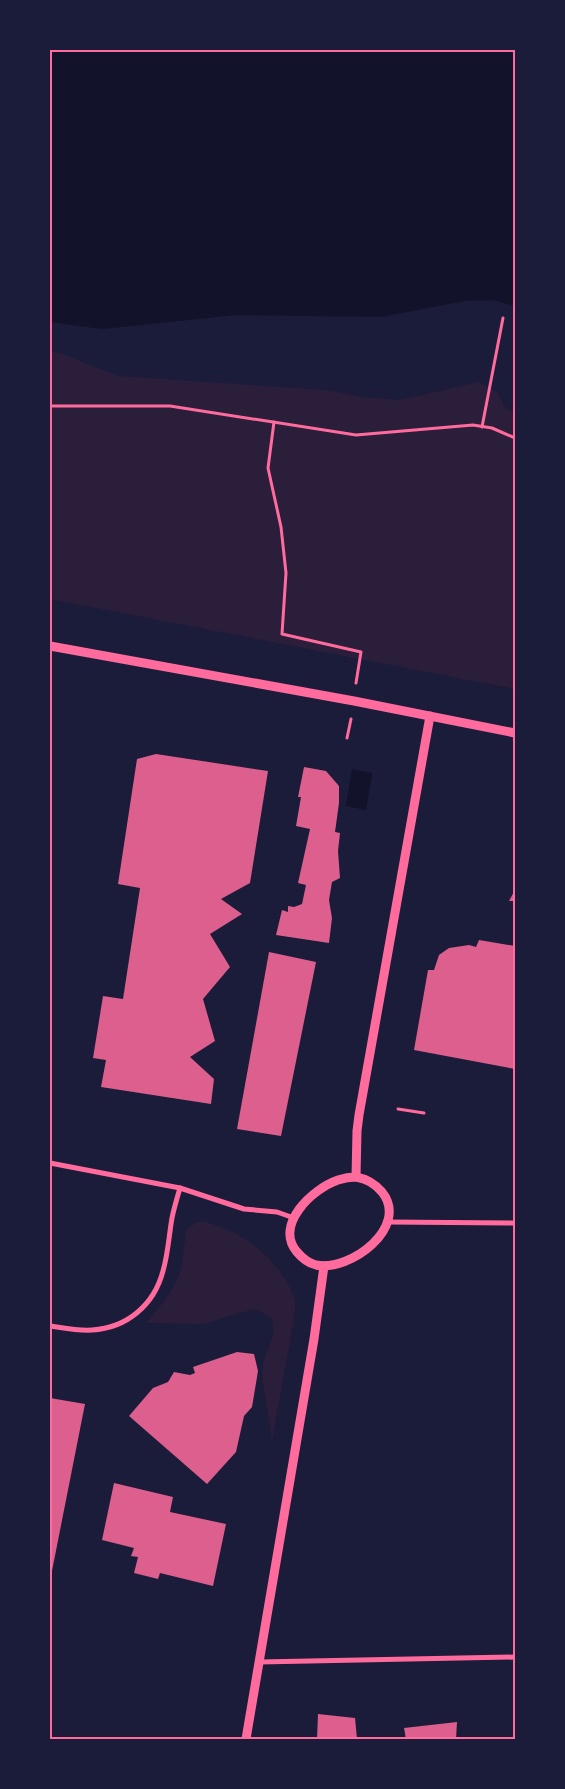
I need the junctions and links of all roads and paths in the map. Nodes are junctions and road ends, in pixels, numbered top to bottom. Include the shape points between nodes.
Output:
1 (503, 318) dead end
2 (50, 406) edge
3 (274, 422) junction
4 (482, 427) junction
5 (515, 438) edge
6 (50, 646) edge
7 (354, 701) junction
8 (430, 716) junction
9 (515, 733) edge
10 (347, 738) dead end
11 (398, 1109) dead end
12 (424, 1113) dead end
13 (50, 1163) edge
14 (356, 1177) junction
15 (180, 1188) junction
16 (294, 1218) junction
17 (388, 1222) junction
18 (515, 1223) edge
19 (324, 1266) junction
20 (50, 1326) edge
21 (515, 1657) edge
22 (260, 1662) junction
23 (246, 1739) edge

1 - 4 path
2 - 3 path via 170,406
3 - 4 path via 356,435 473,425
3 - 7 path via 268,468 281,527 286,573 282,634 361,652
4 - 5 path
6 - 7 street
7 - 8 street
7 - 10 path
8 - 9 street
8 - 14 street via 359,1115
11 - 12 path
13 - 15 street
14 - 16 street via 336,1180 324,1187 309,1198
14 - 17 street via 367,1179 387,1199 390,1210
15 - 16 street via 244,1210 276,1212
15 - 20 street via 163,1271 157,1287 134,1317 116,1326 94,1330
16 - 19 street via 290,1229 293,1247 301,1257
17 - 18 street
17 - 19 street via 378,1238 358,1256
19 - 22 street
21 - 22 street
22 - 23 street

